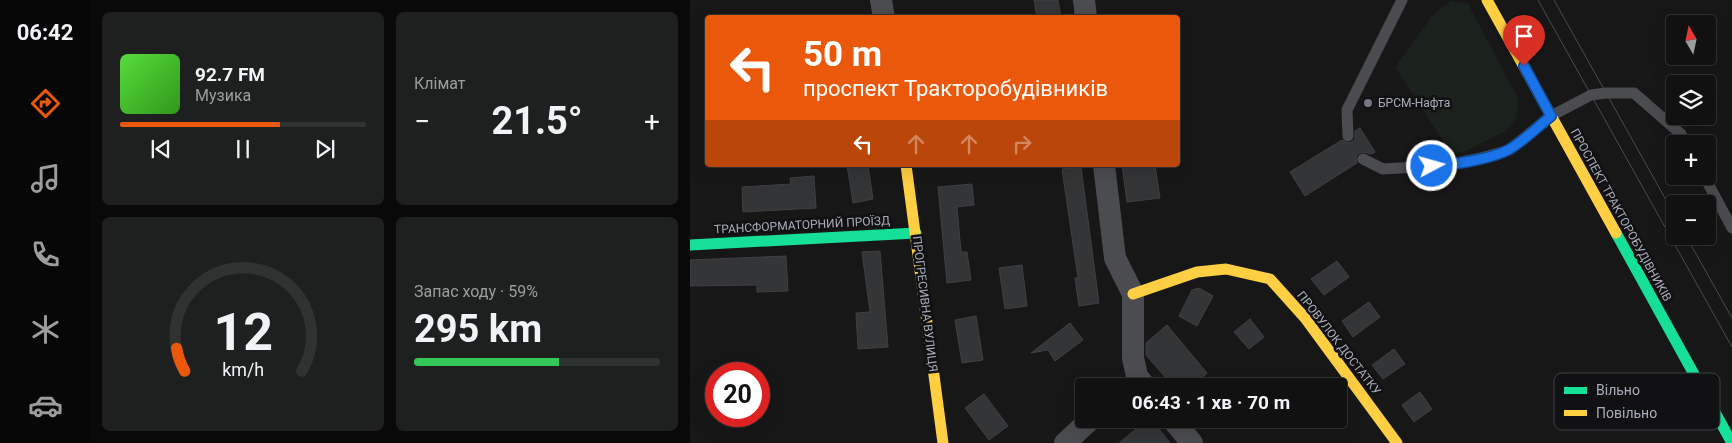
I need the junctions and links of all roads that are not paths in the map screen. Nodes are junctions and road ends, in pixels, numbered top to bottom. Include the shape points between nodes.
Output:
1 (882, 0) edge
2 (1084, 0) edge
3 (1402, 0) edge
4 (1487, 0) edge
5 (884, 15) edge
6 (1086, 15) edge
7 (1551, 116) junction
8 (1682, 135) edge
9 (1348, 136) dead end
10 (1363, 159) dead end
11 (906, 167) edge
12 (1104, 167) edge
13 (1709, 185) edge
14 (1732, 228) edge
15 (916, 233) junction
16 (690, 245) edge
17 (1133, 294) junction
18 (1693, 373) edge
19 (1135, 378) edge
20 (1720, 421) edge
21 (1081, 428) edge
22 (1180, 428) edge
23 (944, 443) edge
24 (1065, 443) edge
25 (1192, 443) edge
26 (1397, 443) edge
27 (1732, 443) edge

1 - 5 street
2 - 6 street
3 - 9 lane via 1347,110
4 - 7 street, ПРОСПЕКТ ТРАКТОРОБУДІВНИКІВ
7 - 8 lane via 1591,95 1634,93
7 - 10 lane via 1509,150 1481,158 1448,165 1383,169
7 - 18 street, ПРОСПЕКТ ТРАКТОРОБУДІВНИКІВ
11 - 15 street, ПРОГРЕСИВНА ВУЛИЦЯ
12 - 17 street via 1115,258
13 - 14 lane
15 - 16 street, ТРАНСФОРМАТОРНИЙ ПРОЇЗД
15 - 23 street, ПРОГРЕСИВНА ВУЛИЦЯ
17 - 19 street
17 - 26 street, ПРОВУЛОК ДОСТАТКУ via 1197,272 1226,269 1270,279 1305,318
20 - 27 street, ПРОСПЕКТ ТРАКТОРОБУДІВНИКІВ
21 - 24 street
22 - 25 street

